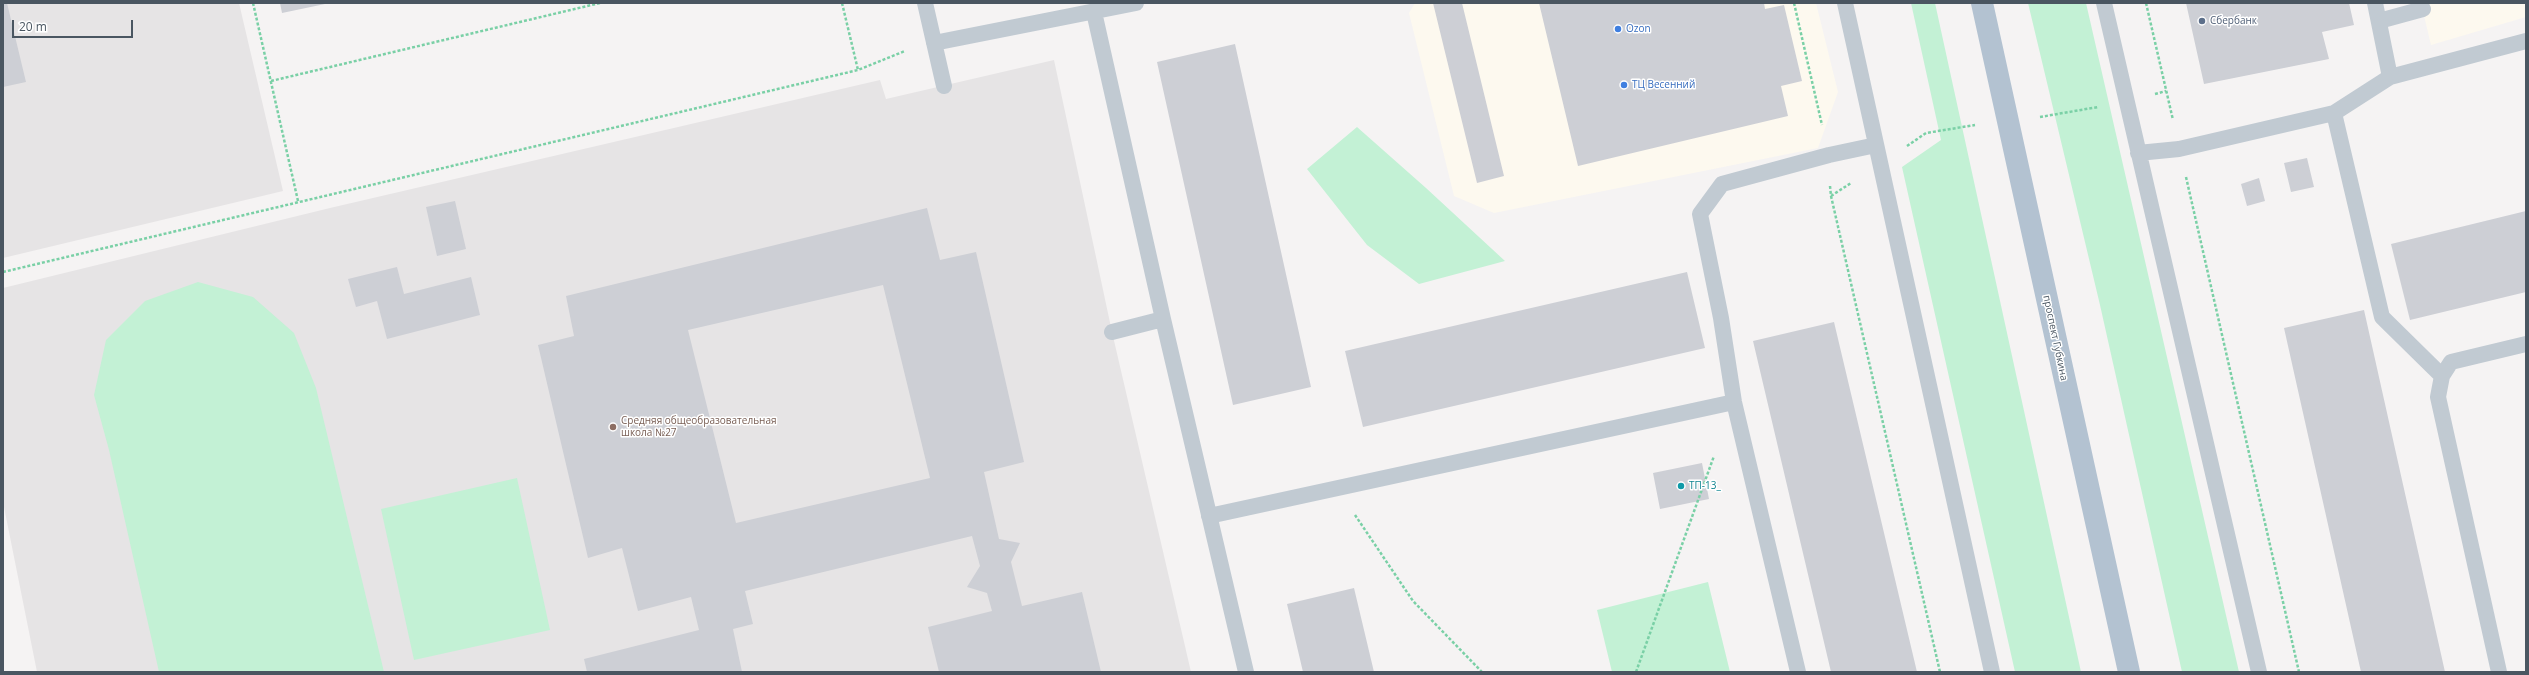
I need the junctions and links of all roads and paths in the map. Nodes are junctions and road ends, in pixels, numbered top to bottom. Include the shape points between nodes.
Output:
1 (253, 3) edge
2 (600, 3) edge
3 (842, 3) edge
4 (925, 3) edge
5 (1136, 3) edge
6 (1794, 3) edge
7 (1845, 3) edge
8 (1982, 3) edge
9 (2104, 3) edge
10 (2146, 3) edge
11 (2375, 3) edge
12 (2423, 9) dead end
13 (1094, 12) junction
14 (2379, 21) junction
15 (2526, 41) edge
16 (934, 43) junction
17 (858, 70) junction
18 (2390, 76) junction
19 (271, 81) junction
20 (944, 86) dead end
21 (2126, 101) junction
22 (2334, 113) junction
23 (2008, 121) junction
24 (1876, 145) junction
25 (2179, 149) junction
26 (1829, 154) junction
27 (2138, 154) junction
28 (1881, 164) junction
29 (1831, 196) junction
30 (298, 201) junction
31 (3, 272) edge
32 (1163, 319) junction
33 (1112, 332) dead end
34 (2526, 344) edge
35 (2442, 376) junction
36 (1734, 402) junction
37 (1715, 455) dead end
38 (1337, 488) junction
39 (1209, 516) junction
40 (1246, 672) edge
41 (1482, 672) edge
42 (1636, 672) edge
43 (1798, 672) edge
44 (1940, 672) edge
45 (1992, 672) edge
46 (2129, 672) edge
47 (2259, 672) edge
48 (2299, 672) edge
49 (2499, 672) edge

1 - 19 path
2 - 19 path
3 - 17 path
4 - 16 lane
5 - 13 lane
6 - 26 path
7 - 24 lane
8 - 23 main road, проспект Губкина
9 - 21 lane
10 - 25 path
11 - 14 lane
12 - 14 lane
13 - 16 lane
13 - 32 lane
14 - 18 lane
15 - 18 lane
16 - 17 path via 891,55
16 - 20 lane
17 - 30 path
18 - 22 lane
19 - 30 path
21 - 23 path via 2059,115
21 - 27 lane
22 - 25 lane
22 - 35 lane via 2382,317
23 - 28 path via 1926,132
23 - 46 main road, проспект Губкина
24 - 26 lane
24 - 28 lane
25 - 27 lane
25 - 48 path
26 - 29 path
26 - 36 lane via 1722,184 1700,214 1721,318
27 - 47 lane
28 - 29 path
28 - 45 lane
29 - 44 path
30 - 31 path
32 - 33 lane
32 - 39 lane
34 - 35 lane via 2451,362
35 - 49 lane via 2438,396
36 - 38 lane
36 - 43 lane
37 - 42 path
38 - 39 lane
38 - 41 path via 1413,601
39 - 40 lane

